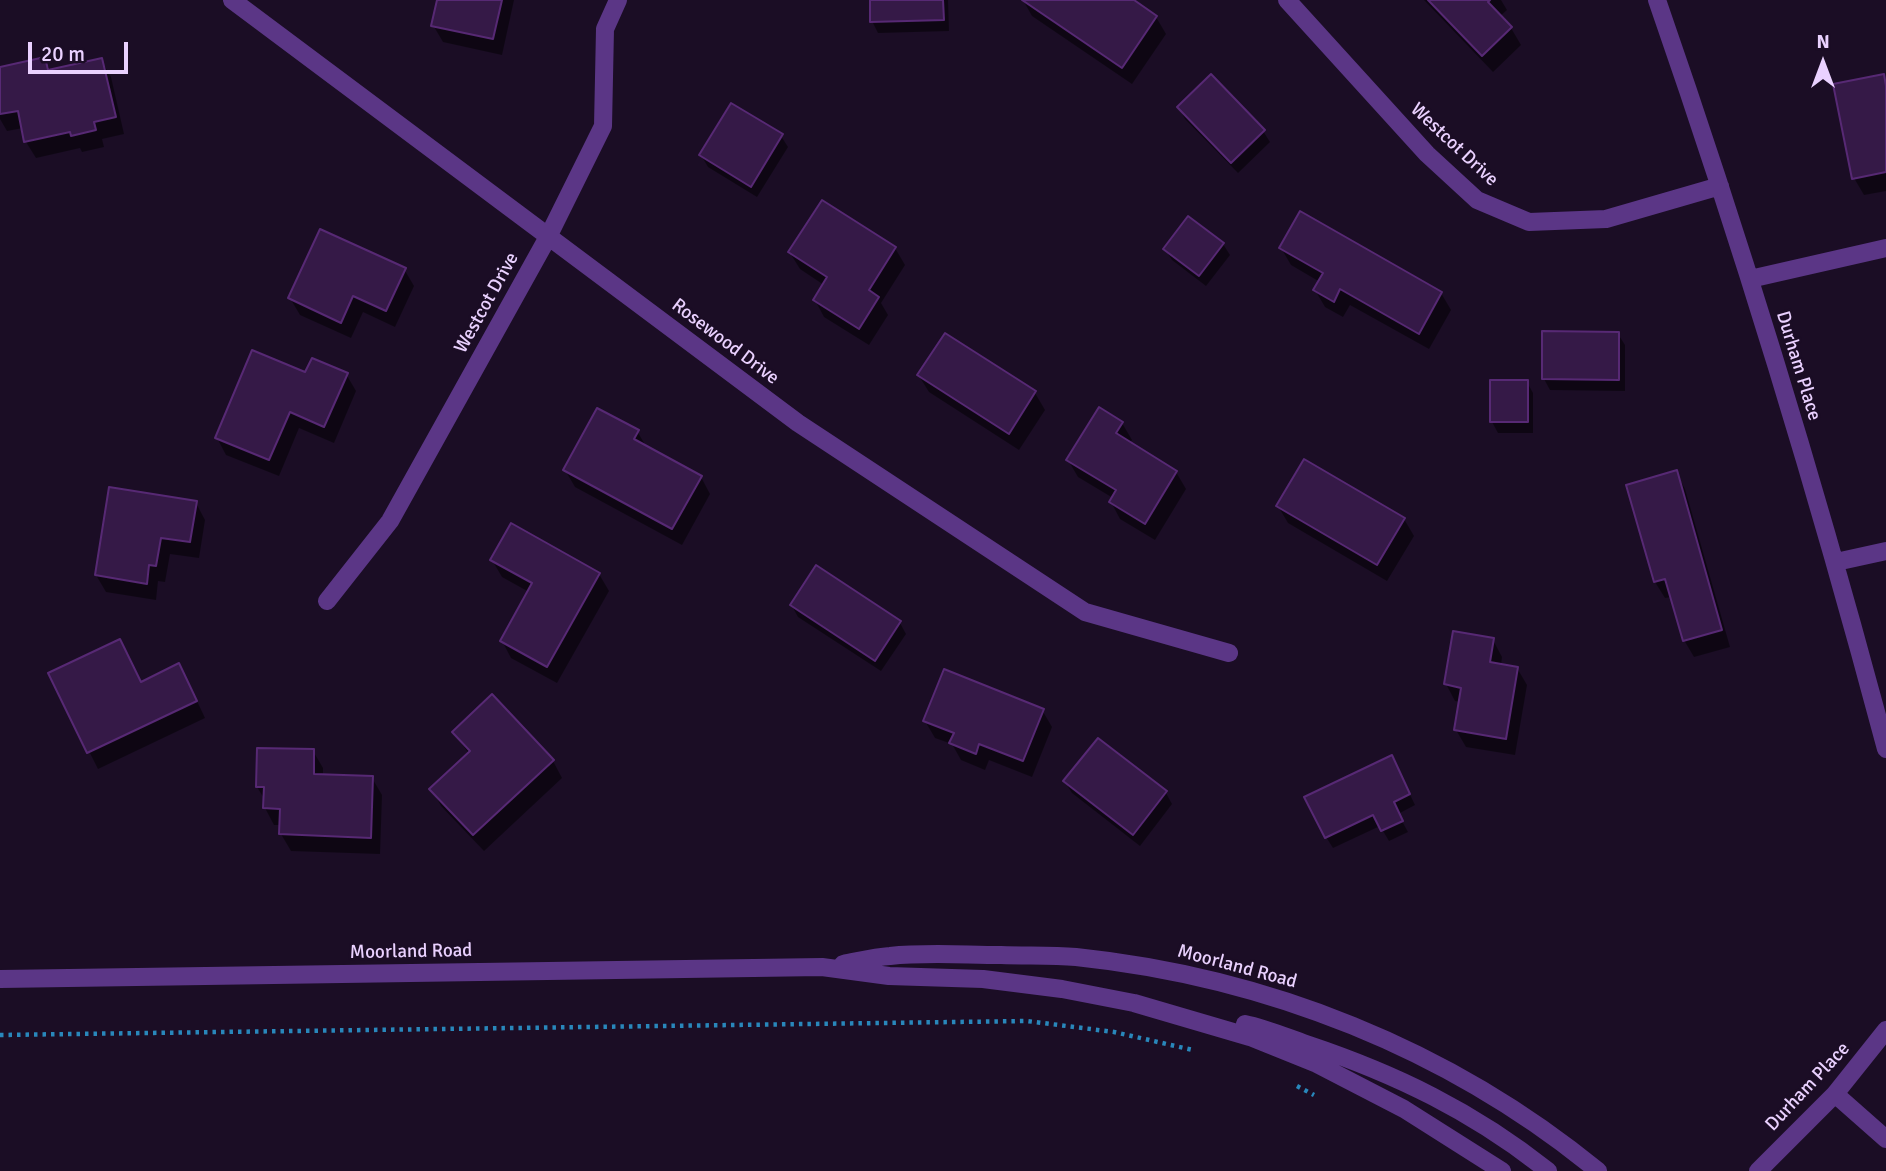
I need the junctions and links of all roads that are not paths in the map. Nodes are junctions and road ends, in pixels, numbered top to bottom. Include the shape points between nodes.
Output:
1 (232, 0) edge
2 (618, 0) edge
3 (1287, 0) edge
4 (1657, 0) edge
5 (1720, 186) junction
6 (548, 237) junction
7 (1886, 248) edge
8 (1749, 279) junction
9 (1886, 551) edge
10 (1836, 562) junction
11 (327, 601) dead end
12 (1229, 653) dead end
13 (1886, 749) edge
14 (822, 967) junction
15 (0, 979) edge
16 (1135, 1003) junction
17 (1886, 1030) edge
18 (1835, 1094) junction
19 (1886, 1139) edge
20 (1502, 1171) edge
21 (1548, 1171) edge
22 (1598, 1171) edge
23 (1758, 1171) edge

1 - 6 street, Rosewood Drive
2 - 6 street, Westcot Drive via 605,29 603,126
3 - 5 street, Westcot Drive via 1427,154 1477,200 1529,222 1606,219
4 - 5 street, Durham Place
5 - 8 street, Durham Place
6 - 11 street, Westcot Drive via 390,521
6 - 12 street, Rosewood Drive via 798,424 1086,612
7 - 8 street
8 - 10 street, Durham Place
9 - 10 street
10 - 13 street, Durham Place
14 - 15 street, Moorland Road
14 - 16 street, Moorland Road via 889,976 983,979
14 - 22 street, Moorland Road via 890,956 1073,957 1231,984 1334,1016 1429,1060 1520,1113
16 - 20 street, Moorland Road via 1250,1037 1317,1064 1404,1108
16 - 21 street via 1250,1025 1350,1058 1428,1093 1507,1139
17 - 18 street, Durham Place
18 - 19 street
18 - 23 street, Durham Place

